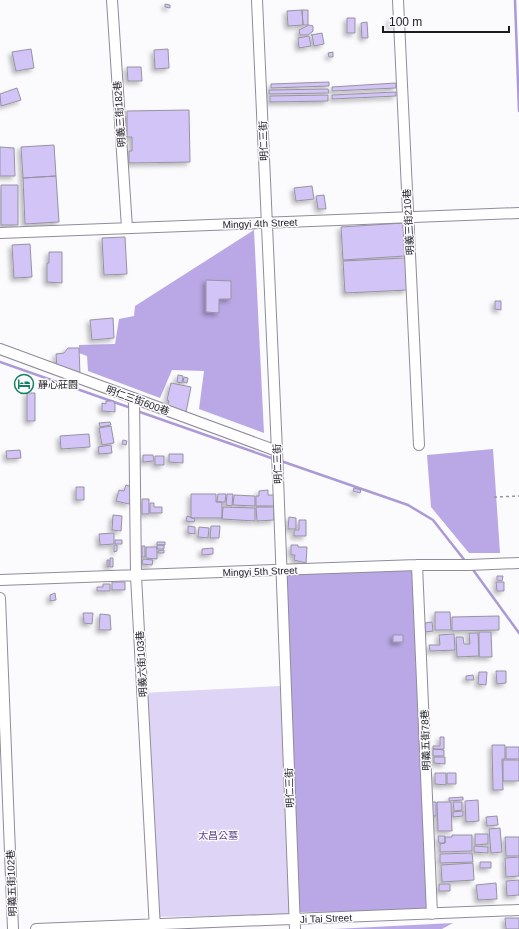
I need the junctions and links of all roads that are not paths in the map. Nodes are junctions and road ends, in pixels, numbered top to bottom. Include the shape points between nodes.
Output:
1 (112, 0) edge
2 (257, 0) edge
3 (398, 0) edge
4 (519, 213) edge
5 (407, 217) junction
6 (267, 223) junction
7 (127, 228) junction
8 (0, 233) edge
9 (0, 349) edge
10 (134, 398) junction
11 (419, 445) dead end
12 (277, 457) junction
13 (519, 563) edge
14 (417, 565) junction
15 (281, 570) junction
16 (136, 576) junction
17 (0, 580) edge
18 (0, 598) edge
19 (519, 910) edge
20 (432, 914) junction
21 (294, 924) edge
22 (155, 926) edge
23 (13, 929) edge
24 (36, 929) edge

1 - 7 street, 明義三街182巷
2 - 6 street, 明仁三街
3 - 5 street, 明義三街210巷
4 - 5 street, Mingyi 4th Street
5 - 6 street, Mingyi 4th Street
5 - 11 street, 明義三街210巷
6 - 7 street, Mingyi 4th Street
6 - 12 street, 明仁三街
7 - 8 street, Mingyi 4th Street
9 - 10 street, 明仁三街600巷
10 - 12 street, 明仁三街600巷
10 - 16 street, 明義六街103巷
12 - 15 street, 明仁三街
13 - 14 street, Mingyi 5th Street
14 - 15 street, Mingyi 5th Street
14 - 20 street, 明義五街78巷
15 - 16 street, Mingyi 5th Street
15 - 21 street, 明仁三街
16 - 17 street, Mingyi 5th Street
16 - 22 street, 明義六街103巷
18 - 23 street, 明義五街102巷
19 - 20 street, Ji Tai Street
20 - 21 street, Ji Tai Street
21 - 22 street, Ji Tai Street
22 - 24 street, Ji Tai Street

